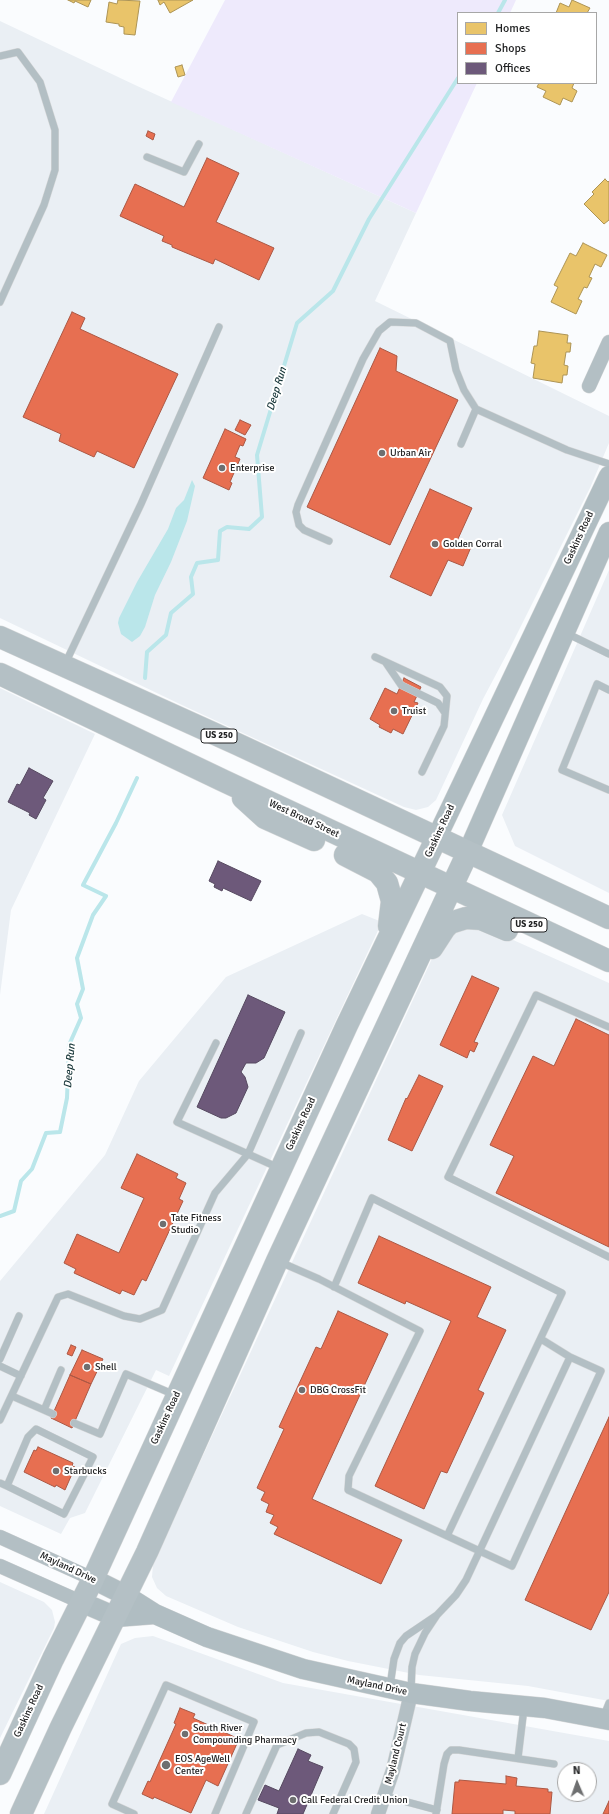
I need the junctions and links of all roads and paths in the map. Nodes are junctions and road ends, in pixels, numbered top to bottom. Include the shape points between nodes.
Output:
1 (0, 56) edge
2 (199, 144) dead end
3 (146, 157) dead end
4 (0, 302) edge
5 (219, 327) dead end
6 (609, 342) edge
7 (589, 386) dead end
8 (476, 409) junction
9 (461, 444) dead end
10 (609, 464) edge
11 (609, 476) edge
12 (609, 532) edge
13 (328, 541) dead end
14 (564, 632) junction
15 (0, 637) edge
16 (609, 654) edge
17 (375, 657) dead end
18 (385, 661) junction
19 (64, 666) junction
20 (0, 674) edge
21 (609, 690) edge
22 (445, 713) junction
23 (422, 772) dead end
24 (224, 781) junction
25 (609, 790) edge
26 (437, 837) junction
27 (468, 852) junction
28 (420, 873) junction
29 (450, 887) junction
30 (609, 918) edge
31 (388, 939) junction
32 (602, 958) edge
33 (609, 1027) edge
34 (300, 1033) dead end
35 (382, 1035) junction
36 (216, 1044) dead end
37 (248, 1154) junction
38 (281, 1169) junction
39 (609, 1257) edge
40 (277, 1260) junction
41 (334, 1287) junction
42 (19, 1316) dead end
43 (541, 1340) junction
44 (570, 1357) junction
45 (0, 1359) edge
46 (0, 1366) edge
47 (61, 1370) dead end
48 (21, 1376) junction
49 (12, 1396) junction
50 (177, 1396) junction
51 (44, 1410) junction
52 (53, 1414) dead end
53 (0, 1420) edge
54 (74, 1423) dead end
55 (3, 1485) edge
56 (448, 1536) junction
57 (0, 1537) edge
58 (480, 1550) junction
59 (0, 1566) edge
60 (93, 1579) junction
61 (125, 1595) junction
62 (81, 1602) junction
63 (154, 1614) junction
64 (437, 1615) junction
65 (116, 1617) junction
66 (390, 1689) junction
67 (411, 1693) junction
68 (524, 1706) junction
69 (607, 1714) edge
70 (518, 1758) junction
71 (554, 1764) dead end
72 (0, 1774) edge
73 (385, 1796) junction
74 (436, 1812) edge
75 (21, 1814) edge
76 (134, 1814) edge
77 (215, 1814) edge
78 (246, 1814) edge
79 (333, 1814) edge
80 (378, 1814) edge

1 - 4 lane via 18,52 40,82 55,130 55,170 44,205
2 - 3 lane via 184,172
5 - 19 lane via 141,504
6 - 7 street
8 - 9 lane
8 - 10 lane via 567,450
8 - 13 lane via 464,390 456,370 450,341 416,323 390,322 379,331 363,359 296,512 299,525 304,530
11 - 26 main road, Gaskins Road
12 - 14 main road
14 - 16 lane
14 - 27 main road
15 - 19 main road, US 250
17 - 18 lane
18 - 22 lane via 401,685 438,703
18 - 22 lane via 440,687 447,696
19 - 26 main road, US 250
20 - 24 main road, West Broad Street / US 250
21 - 25 lane via 597,684 562,770
22 - 23 lane via 444,726
24 - 28 main road, West Broad Street / US 250
24 - 31 main road via 265,818 378,872 391,892
26 - 27 main road, US 250
26 - 28 main road, Gaskins Road
27 - 29 main road
27 - 30 main road, US 250
28 - 29 main road, West Broad Street / US 250
28 - 31 main road, Gaskins Road
29 - 32 main road, West Broad Street / US 250
29 - 35 main road
31 - 38 main road, Gaskins Road
32 - 35 main road via 518,936 481,919 457,920 440,933 404,1009
33 - 39 lane via 536,995 448,1177
34 - 37 lane
35 - 40 main road
36 - 37 lane via 177,1122
37 - 38 lane
37 - 48 lane via 215,1193 162,1310 140,1319 124,1316 68,1294 58,1297
38 - 50 main road, Gaskins Road
40 - 41 lane
40 - 61 main road via 147,1552
41 - 43 lane via 372,1198 562,1293
41 - 56 lane via 420,1331 348,1476 348,1490
42 - 45 lane
43 - 44 lane
43 - 56 lane
44 - 58 lane
44 - 58 lane via 600,1371 512,1566
46 - 48 lane
47 - 51 lane
48 - 49 lane
49 - 51 lane
49 - 53 lane
50 - 54 lane via 126,1374 100,1434
50 - 60 main road, Gaskins Road
51 - 52 lane
55 - 55 lane via 28,1437 36,1429 93,1457 64,1514
56 - 58 lane
57 - 60 street, Mayland Drive
58 - 64 lane via 466,1580
59 - 62 street, Mayland Drive
60 - 61 main road, Mayland Drive
60 - 62 main road, Gaskins Road
61 - 63 main road, Mayland Drive
61 - 65 main road
62 - 65 main road, Mayland Drive
62 - 72 main road, Gaskins Road
63 - 65 main road, Mayland Drive
63 - 66 main road, Mayland Drive via 207,1637 267,1658
64 - 66 lane via 400,1643 394,1659
64 - 67 lane via 424,1633 415,1654 410,1680
65 - 75 main road
66 - 67 main road, Mayland Drive
67 - 68 main road, Mayland Drive
67 - 73 street, Mayland Court
68 - 69 main road, Mayland Drive
68 - 70 lane
70 - 71 lane
70 - 74 lane via 451,1750 444,1764
73 - 74 lane
73 - 80 street, Mayland Court
76 - 77 lane via 112,1804 166,1685 254,1722
78 - 79 lane via 277,1745 306,1733 319,1732 349,1744 354,1750 356,1762

